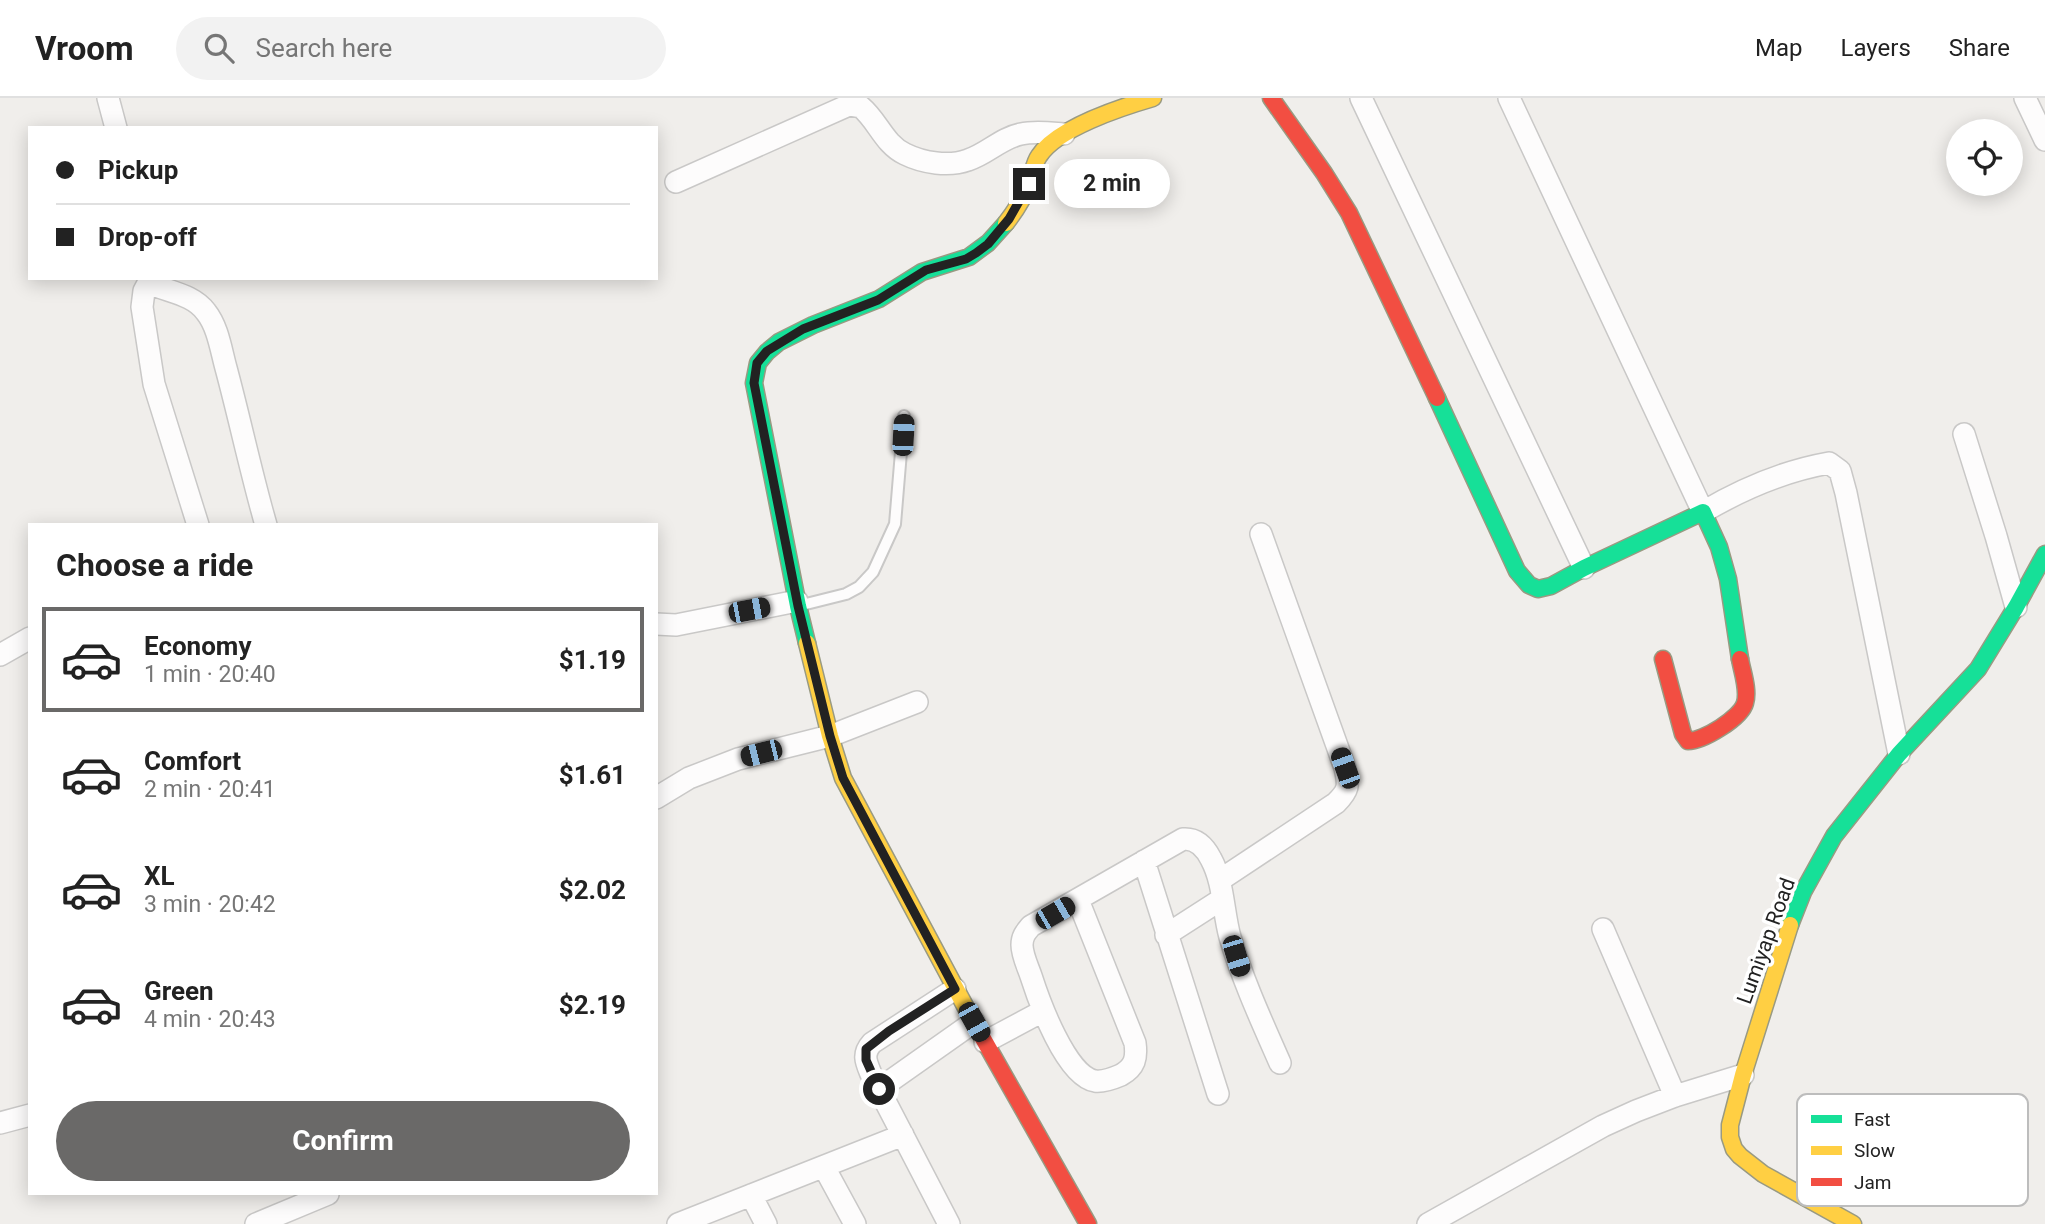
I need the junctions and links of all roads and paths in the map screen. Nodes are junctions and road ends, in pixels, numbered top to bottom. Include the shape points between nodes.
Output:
1 (108, 98) edge
2 (1153, 98) edge
3 (1271, 98) edge
4 (1361, 98) edge
5 (1509, 98) edge
6 (2025, 98) edge
7 (115, 126) edge
8 (2042, 127) edge
9 (1065, 134) junction
10 (676, 182) dead end
11 (150, 281) edge
12 (904, 416) dead end
13 (1964, 434) dead end
14 (1703, 512) junction
15 (197, 523) edge
16 (266, 523) edge
17 (1261, 534) dead end
18 (2045, 555) edge
19 (1584, 568) junction
20 (798, 603) junction
21 (2016, 607) junction
22 (658, 624) edge
23 (28, 639) edge
24 (0, 655) edge
25 (1663, 659) dead end
26 (917, 702) dead end
27 (830, 736) junction
28 (1899, 754) junction
29 (658, 798) edge
30 (1144, 861) junction
31 (1221, 889) junction
32 (1078, 900) junction
33 (1603, 929) dead end
34 (1166, 935) junction
35 (955, 989) junction
36 (1043, 1011) junction
37 (974, 1022) junction
38 (985, 1042) junction
39 (1280, 1063) dead end
40 (1743, 1075) junction
41 (879, 1089) junction
42 (1218, 1094) dead end
43 (1675, 1096) junction
44 (28, 1116) edge
45 (0, 1123) edge
46 (903, 1135) junction
47 (824, 1167) junction
48 (1797, 1193) edge
49 (326, 1195) edge
50 (751, 1195) junction
51 (1819, 1206) edge
52 (1849, 1223) edge
53 (257, 1224) edge
54 (678, 1224) edge
55 (766, 1224) edge
56 (855, 1224) edge
57 (948, 1224) edge
58 (1088, 1224) edge
59 (1429, 1224) edge

1 - 7 street
2 - 9 street
3 - 19 street via 1349,213 1517,571 1538,589
4 - 19 street
5 - 14 street
6 - 8 street
9 - 10 street via 1021,134 969,160 948,164 904,154 862,107 849,105
9 - 20 street via 1038,156 1029,184 988,244 966,259 926,270 878,300 803,329 767,351 757,363 754,383
11 - 15 street via 142,307 154,384
11 - 16 street via 199,304 214,326
12 - 20 lane via 895,524 873,572 846,594
13 - 21 street
14 - 19 street
14 - 25 street via 1728,579 1746,686 1740,713 1706,737 1688,741
14 - 28 street via 1806,467 1829,463 1840,471
17 - 31 street via 1348,782 1336,803
18 - 21 street, Lumiyap Road
20 - 22 street via 676,625
20 - 27 street
21 - 28 street, Lumiyap Road via 1978,670
23 - 24 street
26 - 27 street
27 - 29 street via 738,759 689,778
27 - 35 street via 843,778
28 - 40 street, Lumiyap Road via 1834,836 1803,892
30 - 31 street via 1192,838 1211,858
30 - 32 street
30 - 34 street
31 - 34 street
31 - 39 street via 1243,976
32 - 36 street via 1023,935 1022,946
32 - 36 street via 1135,1043 1133,1066 1110,1079 1094,1081 1082,1074
33 - 43 street
34 - 42 street
35 - 37 street
35 - 41 street via 866,1049
36 - 38 street
37 - 38 street
37 - 41 street
38 - 58 street
40 - 43 street
40 - 48 street, Lumiyap Road via 1730,1125 1734,1149 1763,1174
41 - 46 street
43 - 59 street via 1604,1126
44 - 45 street
46 - 47 street
46 - 57 street
47 - 50 street
47 - 56 street
49 - 53 street
50 - 54 street
50 - 55 street
51 - 52 street, Lumiyap Road

